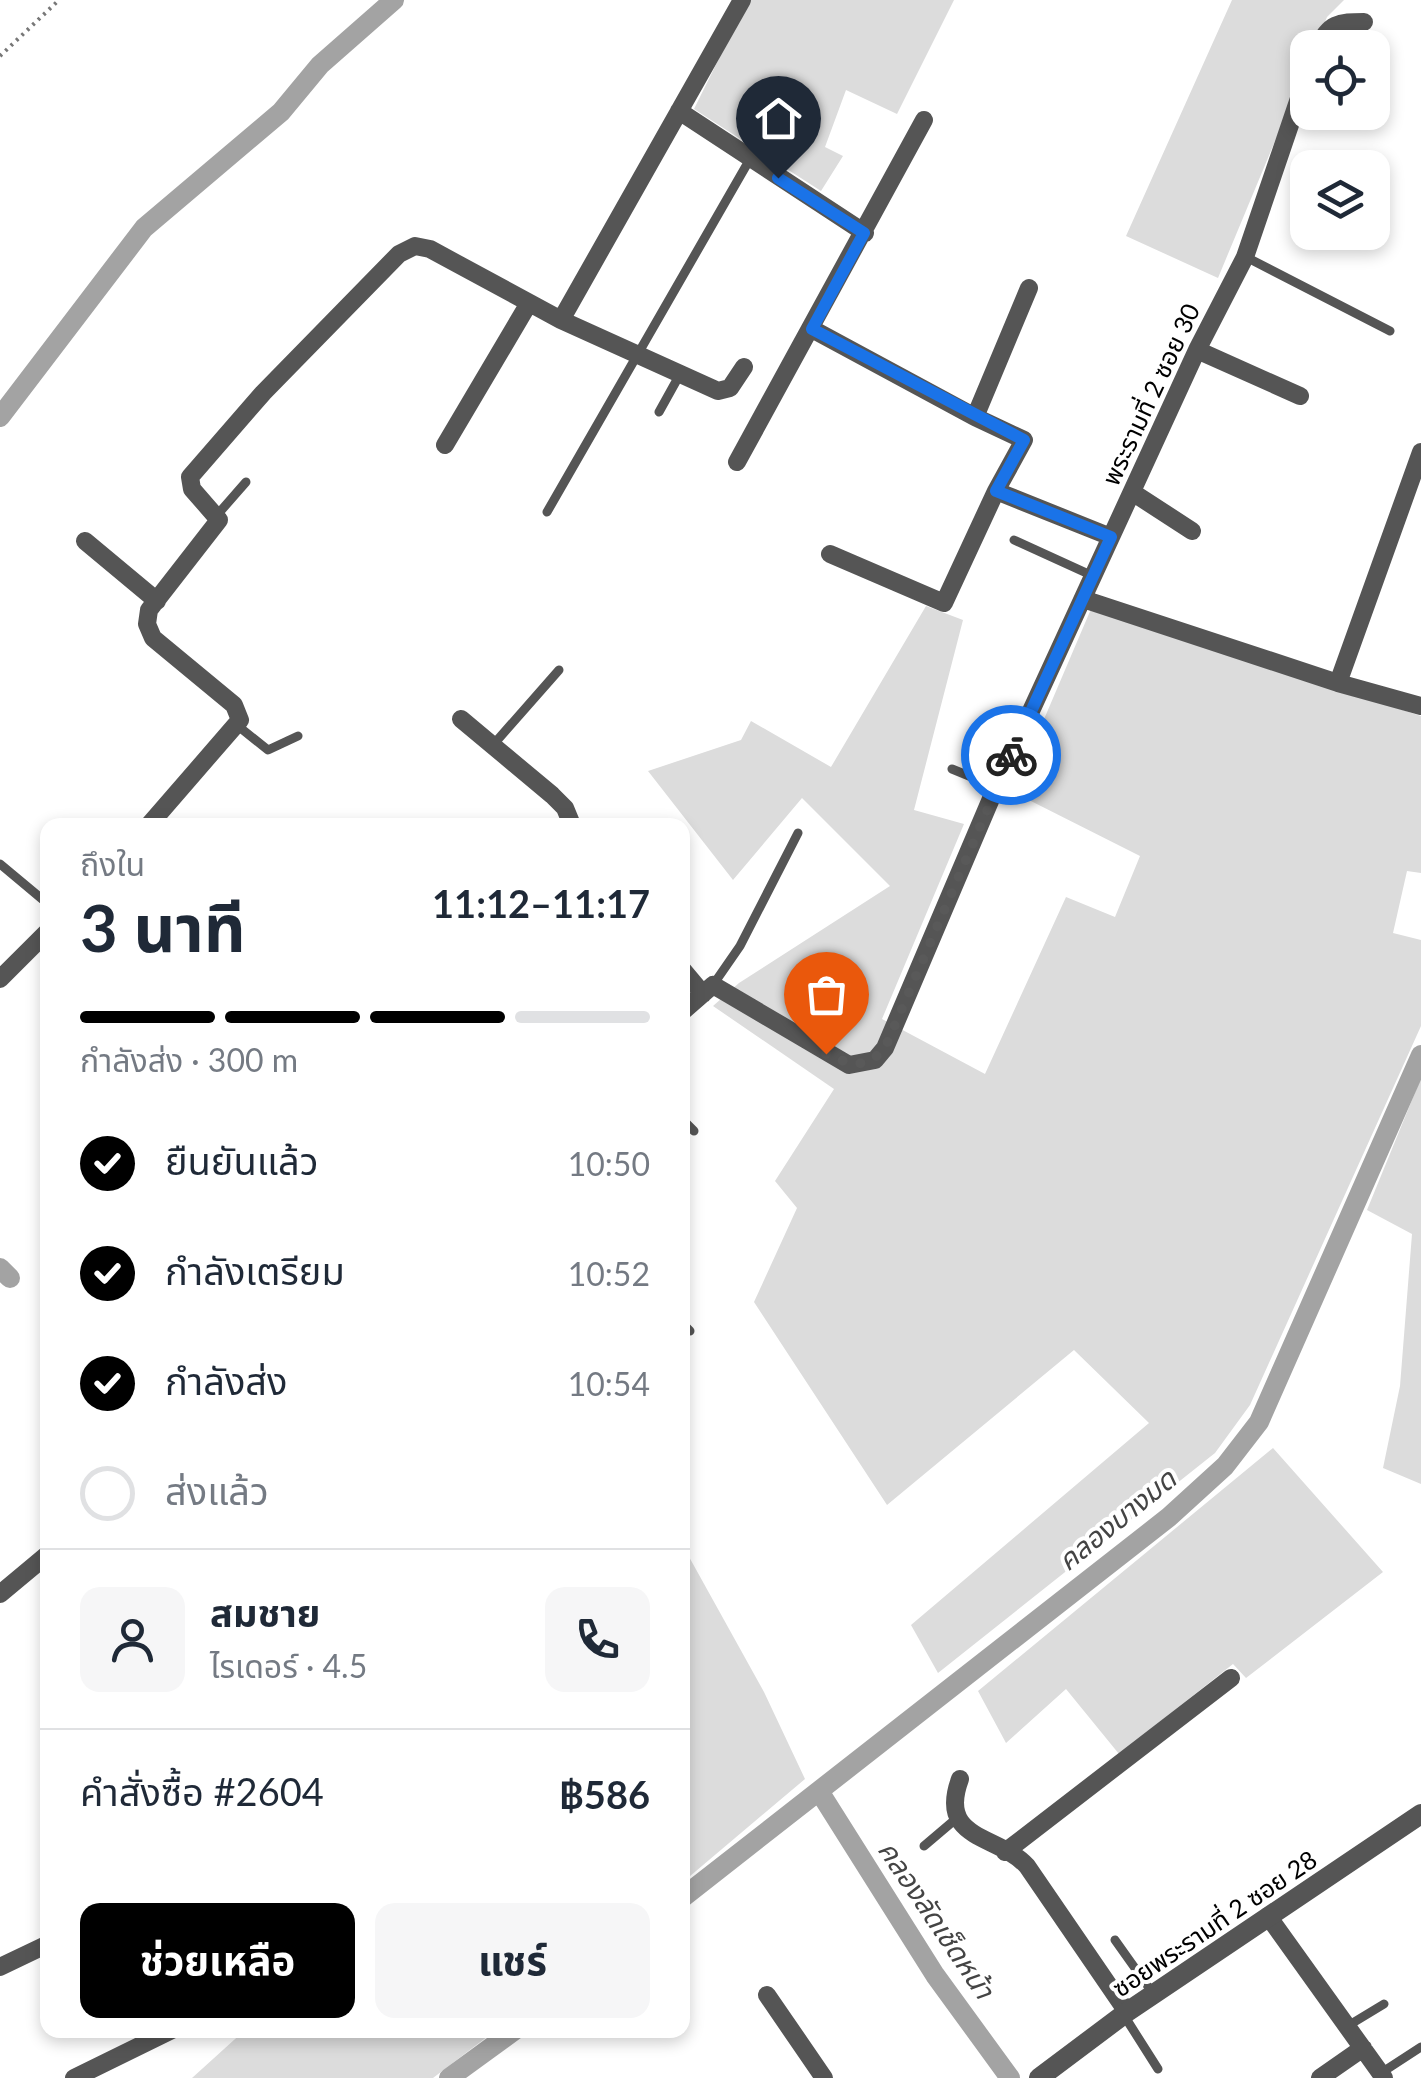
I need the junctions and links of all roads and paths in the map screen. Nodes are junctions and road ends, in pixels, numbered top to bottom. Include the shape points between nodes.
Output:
1 (59, 0) edge
2 (742, 0) edge
3 (1364, 22) dead end
4 (1327, 30) edge
5 (0, 56) edge
6 (679, 112) junction
7 (924, 120) dead end
8 (1290, 125) edge
9 (750, 160) junction
10 (864, 233) junction
11 (1245, 256) junction
12 (1029, 288) dead end
13 (529, 303) junction
14 (562, 320) junction
15 (812, 329) junction
16 (1390, 331) dead end
17 (1196, 350) junction
18 (638, 356) junction
19 (744, 367) dead end
20 (679, 376) junction
21 (1300, 396) dead end
22 (660, 412) dead end
23 (975, 418) junction
24 (445, 445) dead end
25 (1421, 452) edge
26 (737, 462) dead end
27 (246, 482) dead end
28 (996, 491) junction
29 (1132, 492) junction
30 (548, 512) dead end
31 (218, 514) junction
32 (1192, 531) dead end
33 (1111, 537) junction
34 (1014, 540) dead end
35 (84, 541) dead end
36 (830, 554) dead end
37 (1093, 576) junction
38 (1083, 599) junction
39 (157, 601) junction
40 (559, 670) dead end
41 (1338, 684) junction
42 (1421, 706) edge
43 (461, 719) dead end
44 (238, 726) junction
45 (298, 736) dead end
46 (492, 746) junction
47 (952, 770) dead end
48 (996, 788) junction
49 (155, 818) edge
50 (570, 818) edge
51 (798, 833) dead end
52 (0, 864) edge
53 (40, 897) edge
54 (40, 939) edge
55 (690, 975) edge
56 (0, 978) edge
57 (708, 989) junction
58 (690, 1005) edge
59 (690, 1127) edge
60 (694, 1131) dead end
61 (40, 1561) edge
62 (0, 1594) edge
63 (1231, 1678) dead end
64 (960, 1779) dead end
65 (1421, 1814) edge
66 (957, 1818) junction
67 (924, 1846) dead end
68 (1005, 1852) junction
69 (1268, 1916) junction
70 (1115, 1940) dead end
71 (40, 1948) edge
72 (0, 1967) edge
73 (767, 1995) dead end
74 (1153, 1995) junction
75 (1384, 2004) dead end
76 (1125, 2013) junction
77 (1346, 2027) junction
78 (156, 2038) edge
79 (1421, 2046) edge
80 (1363, 2048) junction
81 (1158, 2069) dead end
82 (1382, 2075) edge
83 (74, 2078) edge
84 (824, 2078) edge
85 (1039, 2078) edge
86 (1320, 2078) edge

1 - 5 path
2 - 6 street
3 - 4 street via 1336,22
6 - 9 street
6 - 14 street
7 - 10 street
8 - 11 street, พระรามที่ 2 ซอย 30
9 - 10 street
9 - 18 lane
10 - 15 street
11 - 16 lane
11 - 17 street, พระรามที่ 2 ซอย 30
12 - 23 street
13 - 14 street
13 - 24 street
13 - 31 street via 430,249 416,246 400,254 190,477 192,489
14 - 18 street
15 - 23 street
15 - 26 street
17 - 21 street
17 - 29 street, พระรามที่ 2 ซอย 30
18 - 20 street
18 - 30 lane
19 - 20 street via 726,390
20 - 22 lane
23 - 28 street via 1024,440
25 - 41 street
27 - 31 lane
28 - 33 street
28 - 36 street via 944,603
29 - 32 street
29 - 33 street, พระรามที่ 2 ซอย 30
31 - 39 street via 216,528
33 - 37 street, พระรามที่ 2 ซอย 30
34 - 37 lane
35 - 39 street
37 - 38 street, พระรามที่ 2 ซอย 30
38 - 41 street
38 - 48 street, พระรามที่ 2 ซอย 30
39 - 44 street via 146,624 153,638 234,705
40 - 46 lane
41 - 42 street
43 - 46 street
44 - 45 lane via 268,750
44 - 49 street
46 - 50 street
47 - 48 lane
48 - 57 street, พระรามที่ 2 ซอย 30 via 885,1048 874,1060 849,1064
51 - 57 lane via 740,946
52 - 53 lane
54 - 56 street
55 - 57 street
57 - 58 street
59 - 60 lane
61 - 62 street
63 - 68 street
64 - 66 street via 952,1799
65 - 69 street, ซอยพระรามที่ 2 ซอย 28
66 - 67 lane
66 - 68 street
68 - 76 street via 1027,1866
69 - 74 street, ซอยพระรามที่ 2 ซอย 28
69 - 77 street
70 - 74 lane
71 - 72 street
73 - 84 street
74 - 76 street, ซอยพระรามที่ 2 ซอย 28
75 - 77 lane
76 - 81 lane
76 - 85 street, ซอยพระรามที่ 2 ซอย 28
77 - 80 street
78 - 83 street
79 - 82 lane
80 - 82 street
80 - 86 street

